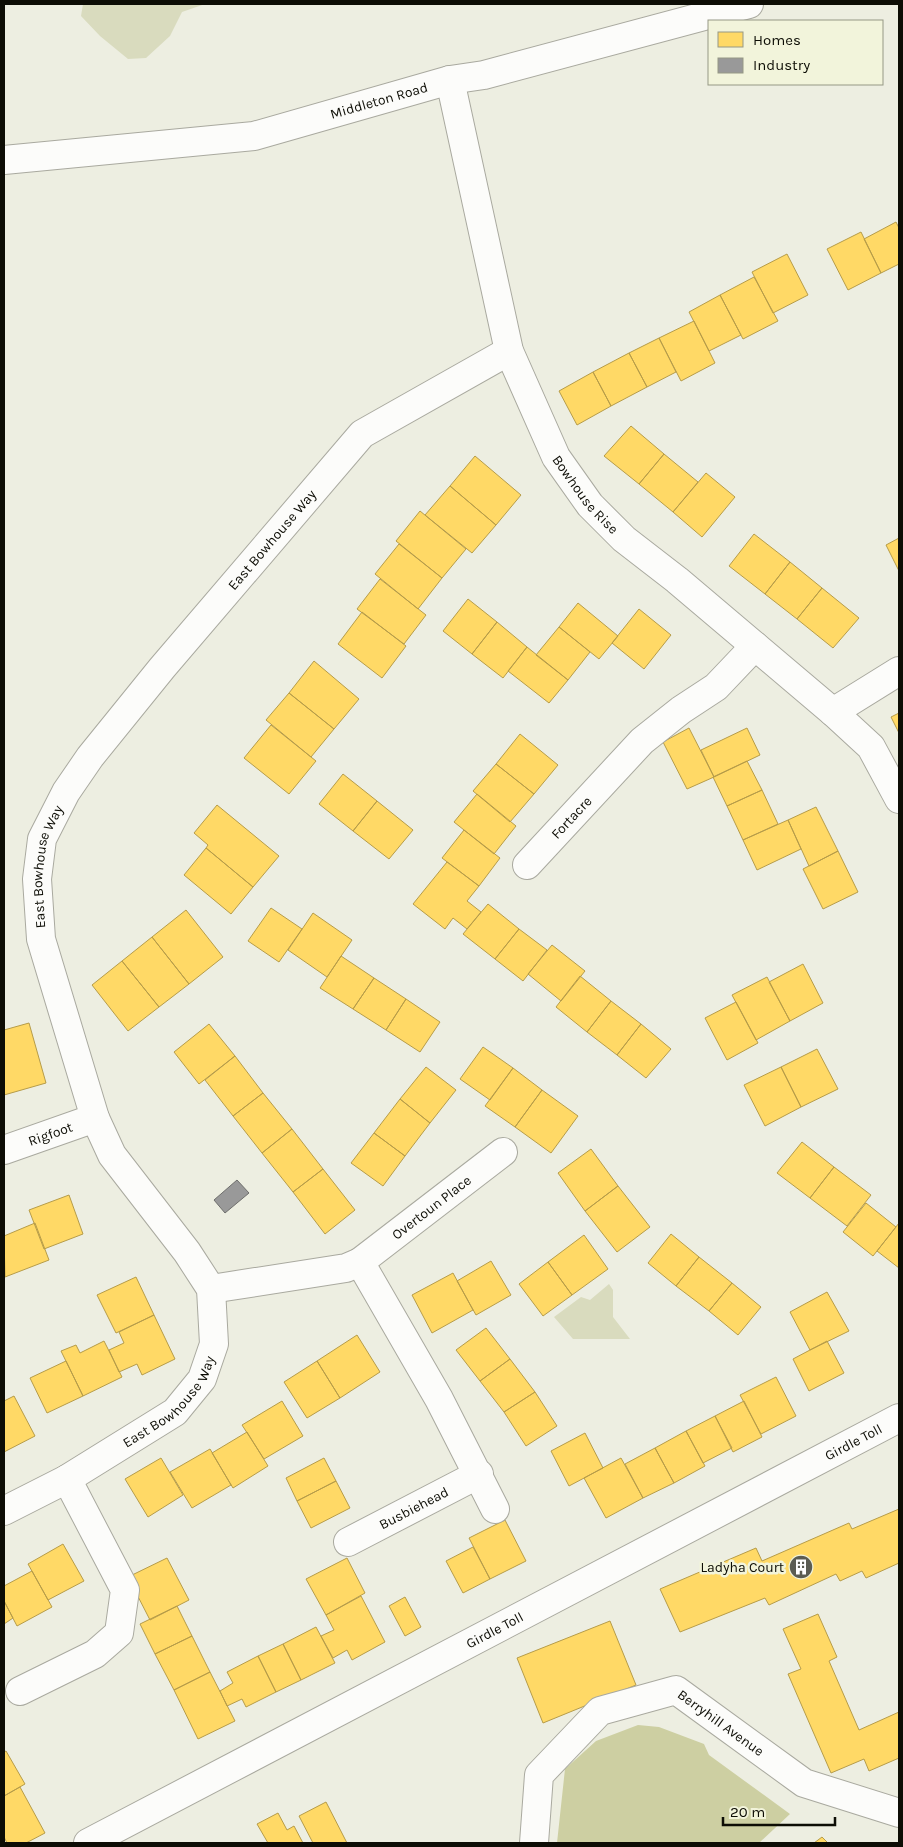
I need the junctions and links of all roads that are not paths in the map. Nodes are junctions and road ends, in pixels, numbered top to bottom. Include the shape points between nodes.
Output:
1 (749, 4) edge
2 (450, 80) junction
3 (4, 160) edge
4 (509, 351) junction
5 (755, 646) junction
6 (899, 671) edge
7 (833, 712) junction
8 (899, 799) edge
9 (527, 865) dead end
10 (95, 1118) junction
11 (4, 1150) edge
12 (503, 1152) dead end
13 (360, 1262) junction
14 (211, 1290) junction
15 (899, 1418) edge
16 (479, 1474) junction
17 (67, 1479) junction
18 (495, 1509) dead end
19 (4, 1510) edge
20 (348, 1542) dead end
21 (20, 1691) dead end
22 (899, 1813) edge
23 (88, 1843) edge
24 (534, 1843) edge

1 - 2 street, Middleton Road via 484,75
2 - 3 street, Middleton Road via 254,136
2 - 4 street, Bowhouse Rise
4 - 5 street, Bowhouse Rise via 556,457 590,505 624,539
4 - 10 street, East Bowhouse Way via 362,434 162,668 66,792 42,839 37,879 41,938
5 - 7 street, Bowhouse Rise
5 - 9 street, Fortacre via 716,687 642,741
6 - 7 street
7 - 8 street, Bowhouse Rise via 871,747
10 - 11 street, Rigfoot
10 - 14 street, East Bowhouse Way via 112,1155 187,1252
12 - 13 street, Overtoun Place
13 - 14 street, Overtoun Place via 346,1268
13 - 16 street
14 - 17 street, East Bowhouse Way via 214,1344 202,1378 175,1412
15 - 23 street, Girdle Toll
16 - 18 street
16 - 20 street, Busbiehead
17 - 19 street, East Bowhouse Way
17 - 21 street via 125,1590 120,1633 96,1654
22 - 24 street, Berryhill Avenue via 804,1783 676,1690 600,1711 539,1775

